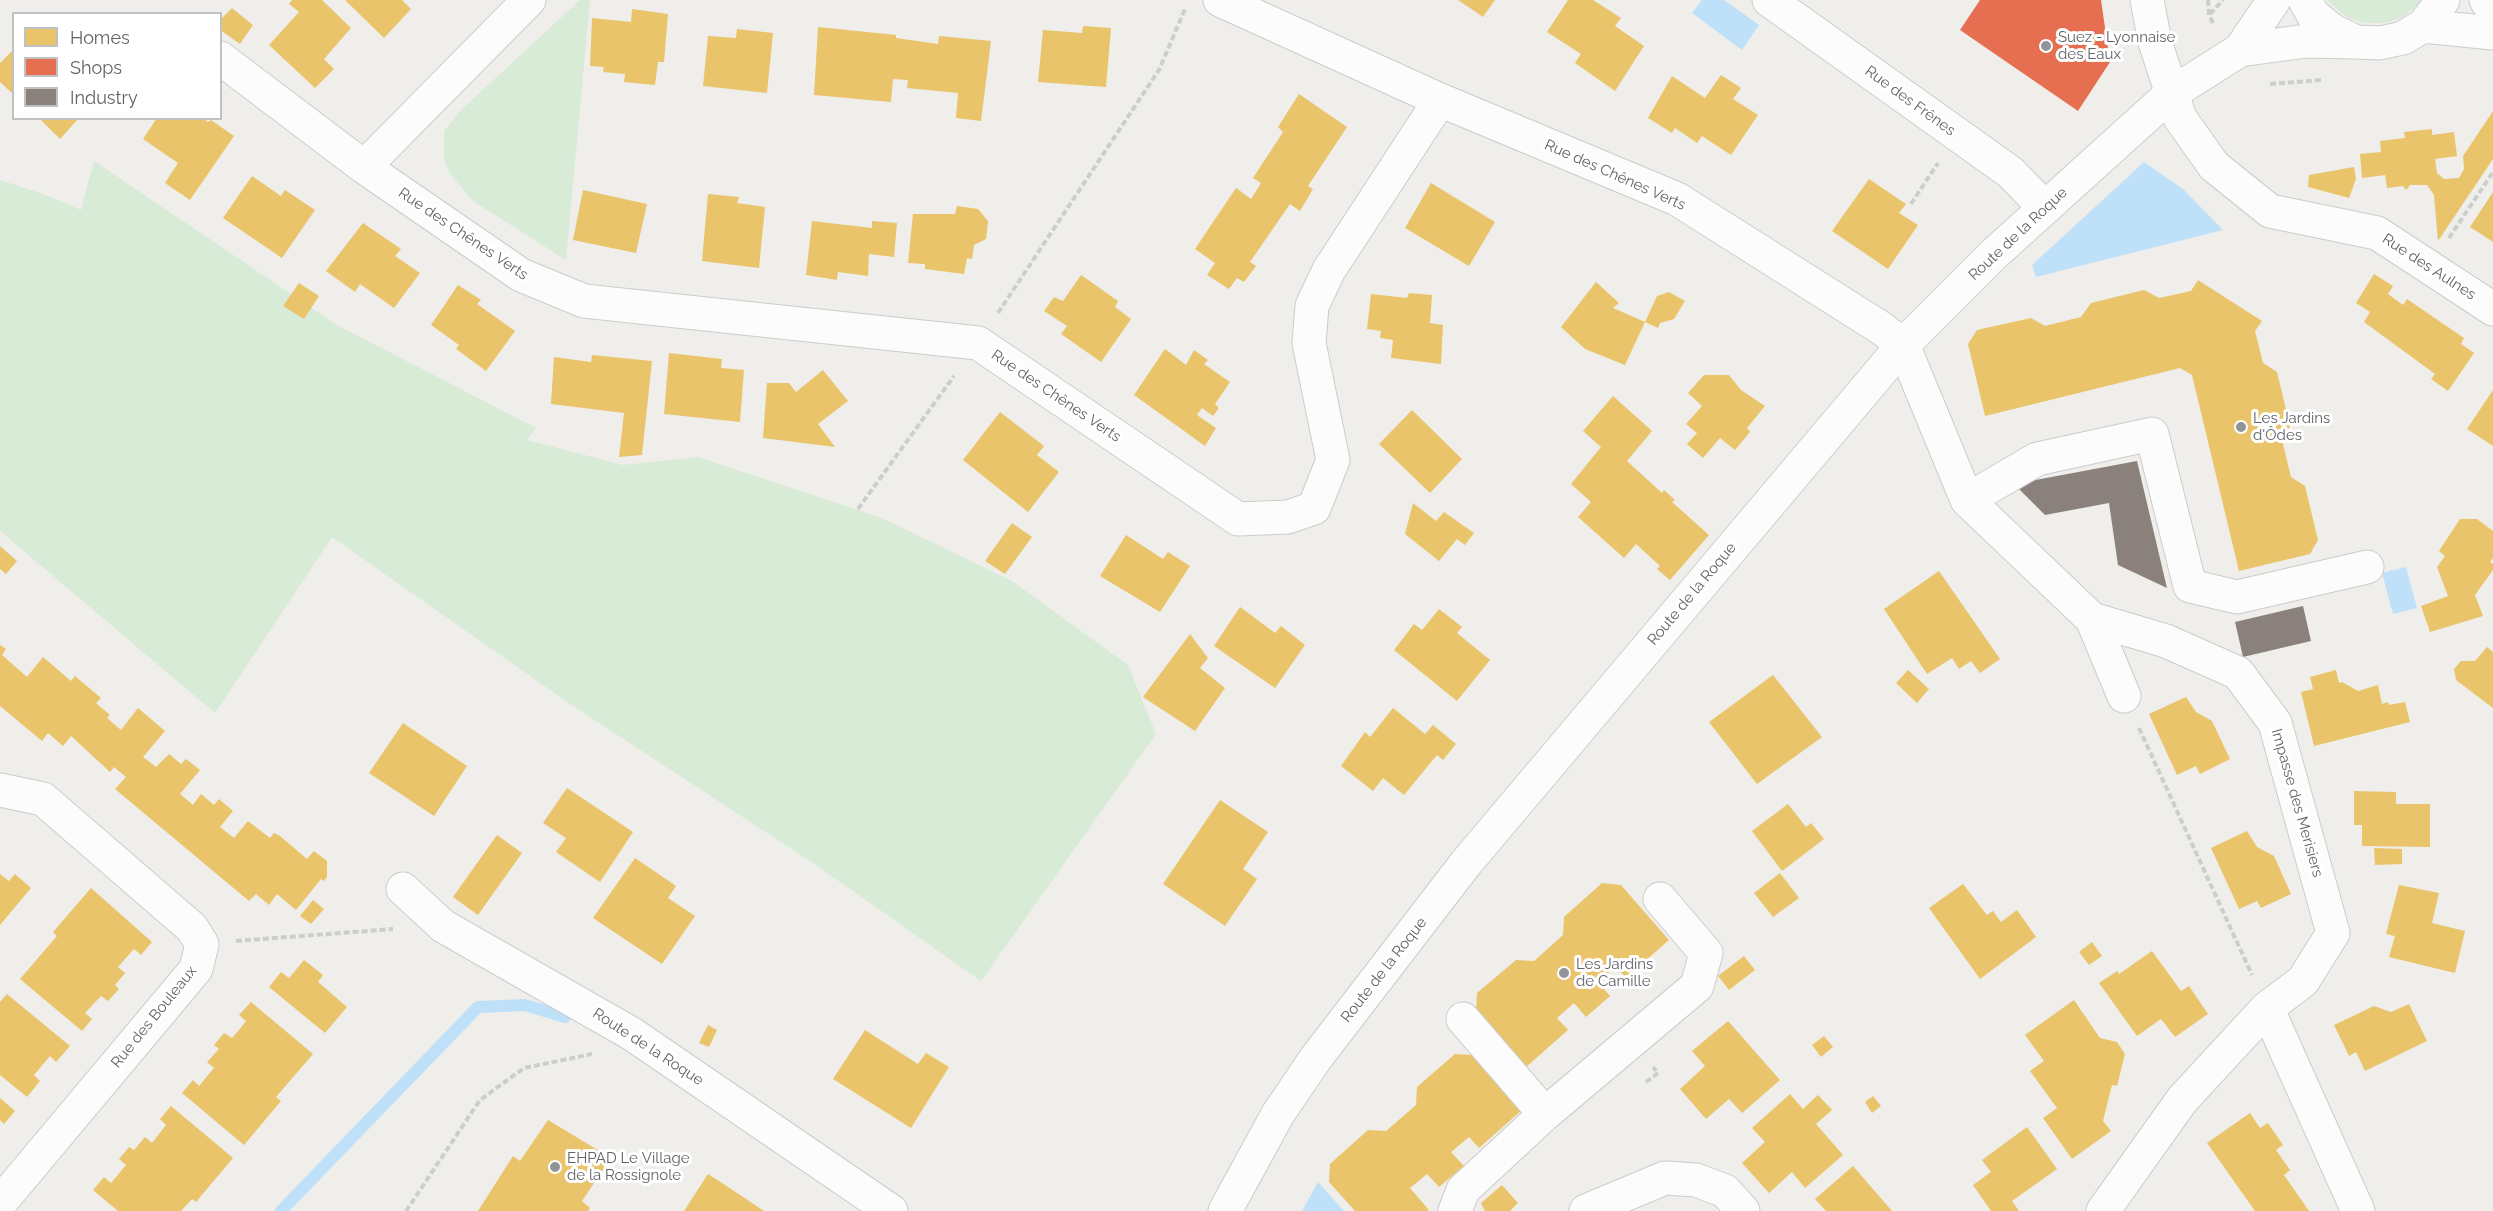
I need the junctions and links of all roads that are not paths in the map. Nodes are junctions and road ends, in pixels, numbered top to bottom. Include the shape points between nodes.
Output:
1 (529, 0) edge
2 (1220, 0) edge
3 (1769, 0) edge
4 (2147, 0) edge
5 (2274, 0) edge
6 (2305, 0) edge
7 (2443, 0) edge
8 (2486, 0) edge
9 (2493, 11) edge
10 (2423, 26) junction
11 (2493, 33) edge
12 (2356, 42) junction
13 (2240, 50) junction
14 (222, 60) edge
15 (2172, 93) junction
16 (1440, 100) junction
17 (364, 167) junction
18 (2045, 208) junction
19 (2493, 309) edge
20 (1903, 345) junction
21 (1967, 500) junction
22 (2367, 567) dead end
23 (2092, 619) junction
24 (2124, 696) road end
25 (0, 790) edge
26 (403, 889) dead end
27 (1660, 899) dead end
28 (2267, 1008) junction
29 (1463, 1019) dead end
30 (1545, 1114) junction
31 (0, 1203) edge
32 (891, 1211) edge
33 (1225, 1211) edge
34 (1455, 1211) edge
35 (1586, 1211) edge
36 (1743, 1211) edge
37 (2103, 1211) edge
38 (2358, 1211) edge

1 - 17 street
2 - 16 street, Rue des Chênes Verts
3 - 18 street, Rue des Frênes via 2010,172
4 - 15 street, Rue des Aulnes via 2155,42
5 - 13 street, Route de la Roque
6 - 12 street via 2313,15 2333,32
7 - 10 street
8 - 9 street
10 - 11 street
10 - 12 street, Route de la Roque via 2403,38 2380,43
12 - 13 street, Route de la Roque via 2306,41
13 - 15 street, Route de la Roque
14 - 17 street, Rue des Chênes Verts
15 - 18 street, Route de la Roque
15 - 19 street, Rue des Aulnes via 2180,118 2214,166 2270,211 2377,233
16 - 17 street, Rue des Chênes Verts via 1329,270 1312,306 1309,343 1333,460 1314,508 1288,518 1238,519 978,343 584,302 520,275
16 - 20 street, Rue des Chênes Verts via 1677,199
18 - 20 street, Route de la Roque
20 - 21 street, Impasse des Merisiers
20 - 33 street, Route de la Roque via 1466,863 1316,1058 1278,1114
21 - 22 street via 2037,459 2151,434 2190,586 2237,597
21 - 23 street, Impasse des Merisiers
23 - 24 street
23 - 28 street, Impasse des Merisiers via 2166,641 2238,673 2275,723 2332,933 2303,981
25 - 31 street, Rue des Bouleaux via 43,799 192,928 202,944 196,969
26 - 32 street, Route de la Roque via 443,926 632,1034
27 - 30 street via 1706,953 1697,986
28 - 37 street, Impasse des Merisiers via 2182,1100
28 - 38 street
29 - 30 street
30 - 34 street via 1463,1190
35 - 36 street via 1665,1178 1696,1180 1725,1191

